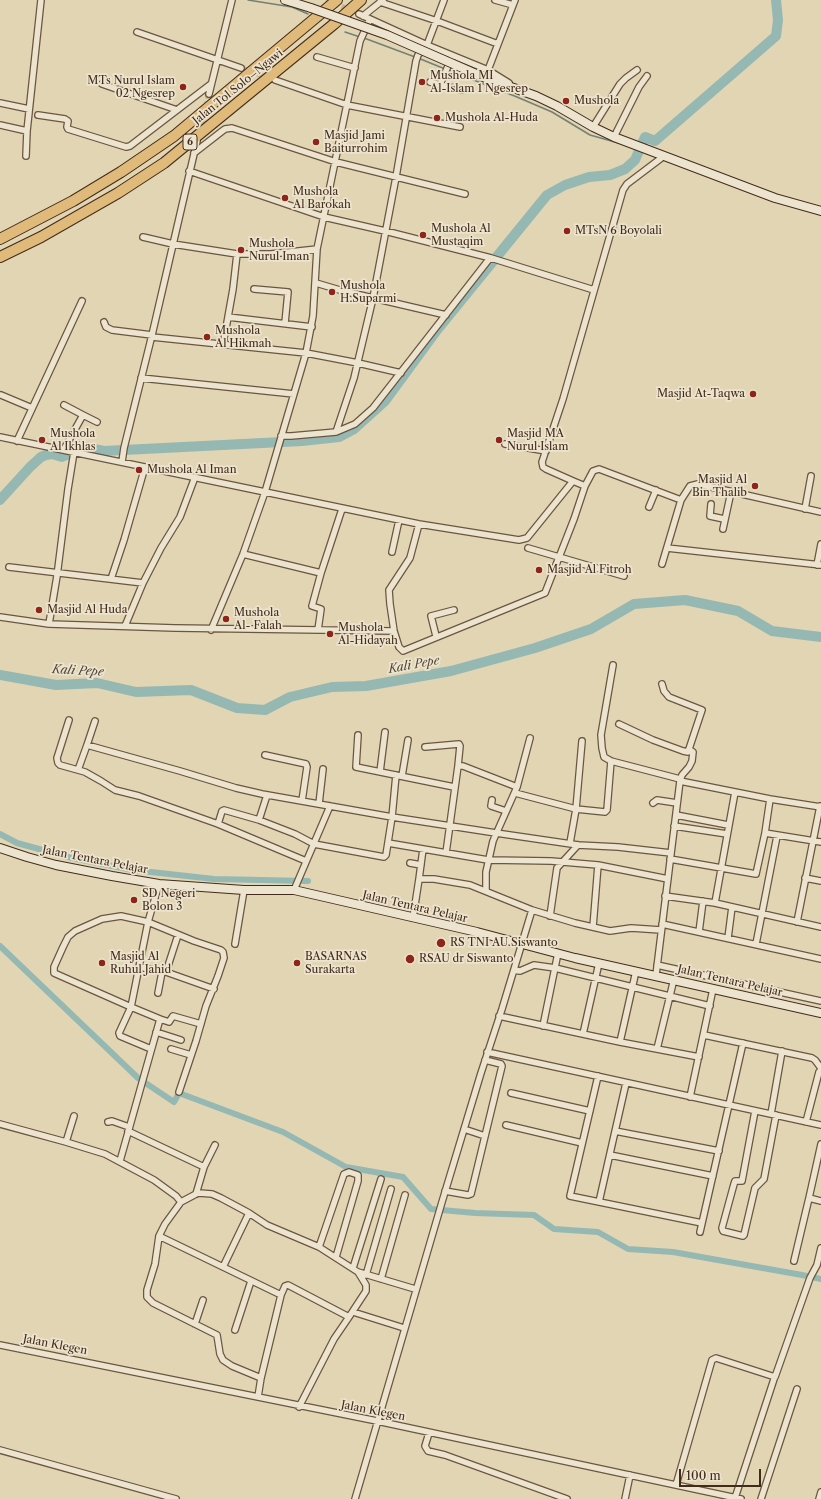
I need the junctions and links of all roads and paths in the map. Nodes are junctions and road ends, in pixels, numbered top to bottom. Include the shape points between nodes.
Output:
1 (41, 0) edge
2 (232, 0) edge
3 (285, 0) edge
4 (338, 0) edge
5 (361, 0) edge
6 (444, 0) edge
7 (495, 0) edge
8 (382, 1) edge
9 (514, 2) edge
10 (370, 18) junction
11 (437, 21) junction
12 (137, 32) dead end
13 (498, 44) junction
14 (427, 45) junction
15 (454, 56) junction
16 (317, 57) dead end
17 (217, 60) junction
18 (241, 68) tunnel mouth
19 (355, 68) junction
20 (637, 70) dead end
21 (486, 73) junction
22 (647, 76) dead end
23 (275, 80) tunnel mouth
24 (430, 82) dead end
25 (102, 84) dead end
26 (212, 84) junction
27 (440, 85) junction
28 (462, 90) dead end
29 (210, 94) tunnel mouth
30 (0, 103) edge
31 (347, 105) junction
32 (29, 109) junction
33 (177, 110) junction
34 (38, 115) dead end
35 (407, 117) junction
36 (0, 125) edge
37 (460, 127) dead end
38 (593, 127) junction
39 (27, 131) junction
40 (614, 137) junction
41 (197, 141) dead end
42 (194, 153) junction
43 (26, 156) dead end
44 (664, 156) junction
45 (336, 162) junction
46 (189, 172) junction
47 (396, 177) junction
48 (465, 194) dead end
49 (821, 211) edge
50 (324, 217) junction
51 (385, 231) junction
52 (143, 237) dead end
53 (0, 239) edge
54 (173, 244) junction
55 (317, 249) junction
56 (237, 254) junction
57 (0, 257) edge
58 (491, 258) junction
59 (316, 282) junction
60 (254, 289) dead end
61 (594, 290) junction
62 (373, 298) junction
63 (82, 302) dead end
64 (446, 315) junction
65 (228, 317) junction
66 (104, 322) dead end
67 (285, 323) junction
68 (312, 327) junction
69 (152, 336) junction
70 (223, 344) junction
71 (306, 353) junction
72 (358, 363) junction
73 (401, 373) junction
74 (141, 378) junction
75 (294, 394) junction
76 (1, 395) dead end
77 (64, 405) dead end
78 (32, 408) junction
79 (83, 415) junction
80 (97, 422) dead end
81 (336, 432) junction
82 (0, 437) edge
83 (281, 438) junction
84 (17, 441) junction
85 (505, 444) dead end
86 (69, 451) junction
87 (546, 451) junction
88 (122, 462) junction
89 (145, 467) junction
90 (811, 476) dead end
91 (195, 477) junction
92 (573, 481) junction
93 (585, 486) junction
94 (656, 490) junction
95 (265, 492) junction
96 (731, 492) junction
97 (681, 500) junction
98 (711, 504) dead end
99 (650, 508) dead end
100 (805, 508) junction
101 (342, 509) junction
102 (821, 512) edge
103 (724, 519) junction
104 (399, 520) junction
105 (419, 524) junction
106 (723, 529) dead end
107 (821, 544) edge
108 (528, 548) dead end
109 (667, 548) junction
110 (392, 552) dead end
111 (243, 554) junction
112 (559, 557) junction
113 (662, 564) dead end
114 (819, 565) edge
115 (8, 567) dead end
116 (57, 572) junction
117 (321, 572) junction
118 (624, 576) dead end
119 (111, 579) junction
120 (143, 584) junction
121 (454, 610) dead end
122 (0, 617) edge
123 (49, 624) junction
124 (124, 626) junction
125 (212, 630) junction
126 (318, 630) junction
127 (394, 631) junction
128 (436, 636) junction
129 (613, 665) dead end
130 (662, 684) dead end
131 (69, 720) dead end
132 (95, 721) dead end
133 (619, 724) dead end
134 (385, 732) dead end
135 (358, 736) dead end
136 (530, 738) dead end
137 (408, 740) dead end
138 (582, 741) dead end
139 (87, 745) junction
140 (425, 748) dead end
141 (690, 750) junction
142 (265, 755) dead end
143 (611, 761) junction
144 (458, 766) junction
145 (323, 769) dead end
146 (78, 770) junction
147 (380, 772) junction
148 (399, 776) junction
149 (677, 779) junction
150 (454, 786) junction
151 (516, 790) junction
152 (735, 792) junction
153 (267, 795) junction
154 (770, 799) junction
155 (492, 800) dead end
156 (302, 801) junction
157 (653, 803) dead end
158 (677, 803) junction
159 (319, 804) junction
160 (330, 806) junction
161 (821, 807) edge
162 (576, 809) junction
163 (506, 811) junction
164 (676, 815) junction
165 (392, 817) junction
166 (259, 820) junction
167 (218, 824) junction
168 (449, 825) junction
169 (728, 825) junction
170 (674, 826) junction
171 (496, 833) junction
172 (727, 834) junction
173 (765, 834) junction
174 (777, 836) junction
175 (813, 841) junction
176 (821, 842) edge
177 (388, 843) junction
178 (314, 844) junction
179 (574, 844) junction
180 (0, 848) edge
181 (423, 849) junction
182 (446, 853) junction
183 (671, 853) junction
184 (670, 859) junction
185 (488, 860) junction
186 (306, 861) junction
187 (558, 862) junction
188 (410, 863) dead end
189 (421, 865) junction
190 (598, 865) junction
191 (722, 868) junction
192 (756, 874) junction
193 (768, 876) junction
194 (805, 878) junction
195 (419, 879) junction
196 (668, 879) junction
197 (821, 880) edge
198 (159, 884) junction
199 (296, 885) junction
200 (486, 885) junction
201 (244, 890) junction
202 (665, 896) junction
203 (703, 901) junction
204 (715, 903) junction
205 (732, 907) junction
206 (532, 910) junction
207 (762, 913) junction
208 (550, 916) junction
209 (413, 918) junction
210 (148, 922) junction
211 (797, 922) junction
212 (662, 924) junction
213 (593, 927) junction
214 (821, 928) edge
215 (661, 930) junction
216 (699, 932) junction
217 (178, 935) junction
218 (728, 938) junction
219 (522, 943) junction
220 (235, 944) dead end
221 (756, 944) junction
222 (558, 954) junction
223 (821, 959) edge
224 (599, 963) junction
225 (657, 964) junction
226 (139, 967) junction
227 (555, 968) junction
228 (514, 970) junction
229 (636, 971) junction
230 (164, 972) junction
231 (656, 975) junction
232 (596, 978) junction
233 (674, 979) junction
234 (633, 987) junction
235 (214, 989) junction
236 (713, 989) junction
237 (158, 993) dead end
238 (670, 996) junction
239 (821, 1001) edge
240 (710, 1006) junction
241 (131, 1007) junction
242 (821, 1013) edge
243 (499, 1016) junction
244 (160, 1019) junction
245 (201, 1024) junction
246 (543, 1026) junction
247 (156, 1032) junction
248 (583, 1034) junction
249 (704, 1035) junction
250 (181, 1040) dead end
251 (620, 1042) junction
252 (743, 1043) junction
253 (171, 1049) dead end
254 (657, 1049) junction
255 (151, 1050) junction
256 (782, 1051) junction
257 (487, 1052) junction
258 (192, 1055) junction
259 (699, 1057) junction
260 (485, 1060) junction
261 (821, 1069) edge
262 (598, 1076) junction
263 (626, 1083) junction
264 (179, 1092) dead end
265 (510, 1092) dead end
266 (690, 1097) junction
267 (730, 1105) junction
268 (590, 1111) junction
269 (755, 1111) junction
270 (774, 1115) junction
271 (74, 1116) dead end
272 (108, 1122) dead end
273 (806, 1122) junction
274 (0, 1124) edge
275 (506, 1125) dead end
276 (821, 1125) edge
277 (129, 1129) junction
278 (464, 1129) junction
279 (615, 1131) junction
280 (485, 1136) junction
281 (66, 1142) junction
282 (582, 1143) junction
283 (821, 1144) edge
284 (215, 1145) dead end
285 (719, 1151) junction
286 (610, 1155) junction
287 (120, 1161) junction
288 (204, 1167) junction
289 (713, 1176) junction
290 (381, 1179) dead end
291 (391, 1190) dead end
292 (445, 1191) junction
293 (196, 1194) junction
294 (405, 1195) dead end
295 (809, 1198) junction
296 (821, 1200) edge
297 (181, 1202) junction
298 (599, 1202) junction
299 (249, 1213) junction
300 (702, 1223) junction
301 (700, 1232) dead end
302 (159, 1236) junction
303 (319, 1247) junction
304 (821, 1248) edge
305 (336, 1257) junction
306 (794, 1261) dead end
307 (223, 1267) junction
308 (355, 1270) junction
309 (366, 1275) junction
310 (380, 1279) junction
311 (251, 1281) junction
312 (415, 1289) junction
313 (281, 1295) junction
314 (203, 1300) dead end
315 (353, 1312) junction
316 (349, 1317) junction
317 (194, 1324) junction
318 (404, 1328) junction
319 (235, 1330) dead end
320 (0, 1345) edge
321 (261, 1378) junction
322 (774, 1379) dead end
323 (798, 1389) dead end
324 (258, 1397) junction
325 (299, 1407) junction
326 (377, 1421) junction
327 (429, 1433) junction
328 (0, 1450) edge
329 (630, 1475) junction
330 (676, 1485) junction
331 (706, 1492) junction
332 (821, 1492) edge
333 (738, 1498) edge
334 (176, 1499) edge
335 (355, 1499) edge
336 (567, 1499) edge
337 (624, 1499) edge
338 (704, 1499) edge
339 (761, 1499) edge
340 (819, 1499) edge

1 - 32 street
2 - 17 street
3 - 21 main road, bridge
4 - 53 highway, Jalan Tol Solo–Ngawi / 6 via 174,136 73,201
5 - 57 highway, Jalan Tol Solo–Ngawi / 6 via 164,163 118,193
6 - 11 street
7 - 9 street
8 - 10 street via 361,15
8 - 11 street
9 - 13 street
10 - 14 street
10 - 19 street via 360,41
11 - 13 street
11 - 14 street
12 - 17 street
13 - 21 street
14 - 15 street
14 - 35 street via 417,58
15 - 21 street
15 - 27 street
16 - 19 street
17 - 18 street
17 - 26 street
19 - 31 street
20 - 38 street via 620,84
21 - 38 main road via 543,99
22 - 40 street
23 - 31 street
24 - 27 street
25 - 33 street
26 - 29 street
26 - 33 street
27 - 28 street
30 - 32 street
31 - 35 street
31 - 45 street
32 - 39 street
33 - 34 street via 126,147 68,129 66,119
35 - 37 street
35 - 47 street
36 - 39 street
38 - 40 main road
39 - 43 street
40 - 44 main road
41 - 42 street
42 - 45 street via 221,132 232,128
42 - 46 street
44 - 49 main road via 775,198
44 - 61 street via 627,184 623,190
45 - 47 street
45 - 50 street
46 - 50 street
46 - 54 street
47 - 48 street
47 - 51 street
50 - 51 street
50 - 55 street
51 - 58 street
51 - 62 street
52 - 54 street
54 - 56 street
54 - 69 street
55 - 56 street via 271,254
55 - 59 street
56 - 65 street
58 - 61 street
58 - 64 street
59 - 62 street
59 - 68 street
60 - 67 street via 288,292
61 - 87 street
62 - 64 street
62 - 72 street
63 - 78 street
64 - 73 street
65 - 67 street
65 - 70 street
66 - 69 street via 106,327 112,330
67 - 68 street
68 - 71 street
69 - 70 street
69 - 74 street
70 - 71 street
71 - 72 street
71 - 75 street
72 - 73 street
72 - 81 street via 350,395
73 - 81 street via 370,412 355,424
74 - 75 street
74 - 88 street
75 - 83 street
76 - 78 street
77 - 79 street
78 - 84 street
79 - 80 street
79 - 86 street
81 - 83 street
82 - 84 street
83 - 95 street
84 - 86 street
85 - 87 street
86 - 88 street
86 - 116 street via 68,489
87 - 92 street via 543,467
88 - 89 street
89 - 91 street
89 - 119 street
90 - 100 street
91 - 95 street
91 - 120 street via 180,517 160,548
92 - 93 street
92 - 105 street via 523,540
93 - 94 street via 593,471 599,469
93 - 112 street
94 - 97 street
94 - 99 street
95 - 101 street
95 - 111 street
96 - 97 street via 693,484
96 - 100 street
96 - 103 street
97 - 109 street
98 - 103 street via 710,516
100 - 102 street
101 - 104 street
101 - 117 street
103 - 106 street
104 - 105 street
104 - 110 street
105 - 127 street via 410,558 389,590
107 - 114 street
108 - 112 street
109 - 113 street
109 - 114 street
111 - 117 street
111 - 125 street
112 - 118 street
112 - 128 street via 547,590 542,595
115 - 116 street
116 - 119 street
116 - 123 street
117 - 126 street via 312,606 321,609
119 - 120 street
120 - 124 street
121 - 128 street via 431,616
122 - 123 street
123 - 124 street
124 - 125 street
125 - 126 street
126 - 127 street
127 - 128 street via 399,647 403,651
129 - 143 street via 601,735 604,757
130 - 141 street via 669,697 702,710
131 - 146 street via 57,761 60,765
132 - 139 street
133 - 141 street via 683,751
134 - 147 street
135 - 147 street via 356,766
136 - 151 street
137 - 148 street
138 - 162 street
139 - 146 street
139 - 153 street
140 - 144 street via 459,744
141 - 149 street via 693,752 691,764
142 - 156 street via 307,765
143 - 149 street
143 - 162 street via 607,811
144 - 150 street
144 - 151 street
145 - 159 street
146 - 167 street via 115,790
147 - 148 street
148 - 150 street
148 - 165 street
149 - 152 street
149 - 158 street
150 - 168 street
151 - 162 street
151 - 163 street
152 - 154 street
152 - 169 street
153 - 156 street
153 - 166 street
154 - 161 street
154 - 173 street
155 - 163 street via 492,806
156 - 159 street
157 - 158 street via 657,800
158 - 164 street
159 - 160 street
160 - 165 street
160 - 178 street
161 - 175 street
162 - 179 street
163 - 171 street
164 - 169 street
164 - 170 street
165 - 168 street
165 - 177 street
166 - 167 street via 224,810
166 - 178 street
167 - 186 street
168 - 171 street
168 - 182 street
169 - 172 street
170 - 172 street
170 - 183 street
171 - 179 street
171 - 185 street
172 - 191 street
173 - 174 street
173 - 192 street
174 - 175 street
174 - 193 street
175 - 176 street
175 - 194 street
177 - 178 street via 386,855 383,857
177 - 181 street
178 - 186 street
179 - 183 street
179 - 187 street
180 - 198 main road, Jalan Tentara Pelajar via 56,865
181 - 182 street
181 - 189 street
182 - 185 street
183 - 184 street
184 - 191 street
184 - 196 street
185 - 187 street
185 - 200 street
186 - 199 street
187 - 190 street
187 - 208 street
188 - 189 street
189 - 195 street
190 - 196 street
190 - 213 street
191 - 192 street
191 - 204 street
192 - 193 street
193 - 207 street
194 - 197 street
194 - 211 street
195 - 200 street
195 - 209 street
196 - 202 street
198 - 201 main road, Jalan Tentara Pelajar
198 - 210 street
199 - 201 main road, Jalan Tentara Pelajar
199 - 209 main road, Jalan Tentara Pelajar
200 - 206 street
201 - 220 street
202 - 203 street
202 - 212 street
203 - 204 street
203 - 216 street
204 - 205 street
205 - 207 street
205 - 218 street
206 - 208 street
206 - 219 street
207 - 211 street
207 - 221 street
208 - 213 street
209 - 219 main road, Jalan Tentara Pelajar
210 - 217 street
210 - 226 street
210 - 241 street via 116,916 90,923 68,937 53,969 55,974
211 - 214 street
212 - 215 street
212 - 216 street
213 - 215 street via 610,931 631,928
215 - 225 street
216 - 218 street
217 - 230 street
217 - 235 street via 223,952 224,958
218 - 221 street
219 - 222 main road, Jalan Tentara Pelajar
219 - 228 street
221 - 223 street
222 - 224 main road, Jalan Tentara Pelajar
222 - 227 street
224 - 229 main road, Jalan Tentara Pelajar
224 - 232 street
225 - 231 street
225 - 239 street
226 - 230 street
226 - 241 street
227 - 228 street via 534,965 520,971
227 - 232 street
227 - 246 street
228 - 243 street
229 - 231 main road, Jalan Tentara Pelajar
229 - 234 street
230 - 235 street
230 - 237 street
231 - 233 main road, Jalan Tentara Pelajar
232 - 234 street
232 - 248 street
233 - 236 main road, Jalan Tentara Pelajar
233 - 238 street
234 - 238 street
234 - 251 street
235 - 245 street
236 - 240 street
236 - 242 main road, Jalan Tentara Pelajar
238 - 240 street
238 - 254 street
240 - 249 street
241 - 244 street
241 - 255 street via 120,1036
243 - 246 street
243 - 257 street
244 - 245 street via 169,1022 173,1016
244 - 247 street
245 - 258 street
246 - 248 street
247 - 250 street
247 - 255 street
248 - 251 street
249 - 252 street
249 - 259 street
251 - 254 street
252 - 256 street
252 - 267 street
253 - 258 street
254 - 259 street
255 - 277 street
256 - 261 street via 812,1058
256 - 270 street
257 - 260 street
257 - 262 street
258 - 264 street
259 - 266 street
260 - 278 street
260 - 280 street via 502,1065
261 - 273 street
262 - 263 street
262 - 268 street
263 - 266 street
263 - 279 street
265 - 268 street
266 - 267 street
267 - 269 street
267 - 285 street
268 - 282 street
269 - 270 street
269 - 270 street via 742,1181 735,1181 722,1228 723,1231 743,1236 755,1188 764,1178
270 - 273 street
271 - 281 street
272 - 277 street via 112,1121
273 - 276 street
274 - 281 street
275 - 282 street
277 - 287 street
277 - 288 street
278 - 280 street
278 - 292 street
279 - 285 street
279 - 286 street
280 - 292 street via 471,1194
281 - 287 street
282 - 298 street via 570,1195
283 - 295 street
284 - 288 street
285 - 289 street
286 - 289 street
286 - 298 street
287 - 297 street via 166,1188
288 - 293 street
289 - 300 street
290 - 308 street
291 - 309 street
292 - 312 street
293 - 297 street
293 - 299 street via 212,1194
294 - 310 street
295 - 296 street
295 - 306 street
297 - 302 street
298 - 300 street
299 - 303 street via 267,1225
299 - 307 street
300 - 301 street
302 - 307 street
302 - 317 street via 147,1297 153,1303
303 - 305 street
303 - 305 street via 344,1174 348,1172 358,1175
304 - 330 street via 775,1377 716,1358 712,1360
305 - 308 street
307 - 311 street
308 - 309 street
308 - 315 street via 366,1288 366,1293
309 - 310 street
310 - 312 street
311 - 313 street
311 - 319 street
312 - 318 street
313 - 316 street via 288,1284
313 - 321 street
314 - 317 street
315 - 316 street
315 - 318 street
316 - 325 street via 331,1344
317 - 321 street via 217,1335 220,1354 225,1362
318 - 326 street
320 - 324 street, Jalan Klegen
321 - 324 street
322 - 333 street
323 - 339 street
324 - 325 street, Jalan Klegen
325 - 326 street, Jalan Klegen
326 - 327 street, Jalan Klegen
326 - 335 street
327 - 329 street, Jalan Klegen
327 - 336 street via 425,1446 428,1451
328 - 334 street
329 - 330 street, Jalan Klegen
329 - 337 street
330 - 331 street, Jalan Klegen
331 - 333 street, Jalan Klegen
331 - 338 street
332 - 340 street

